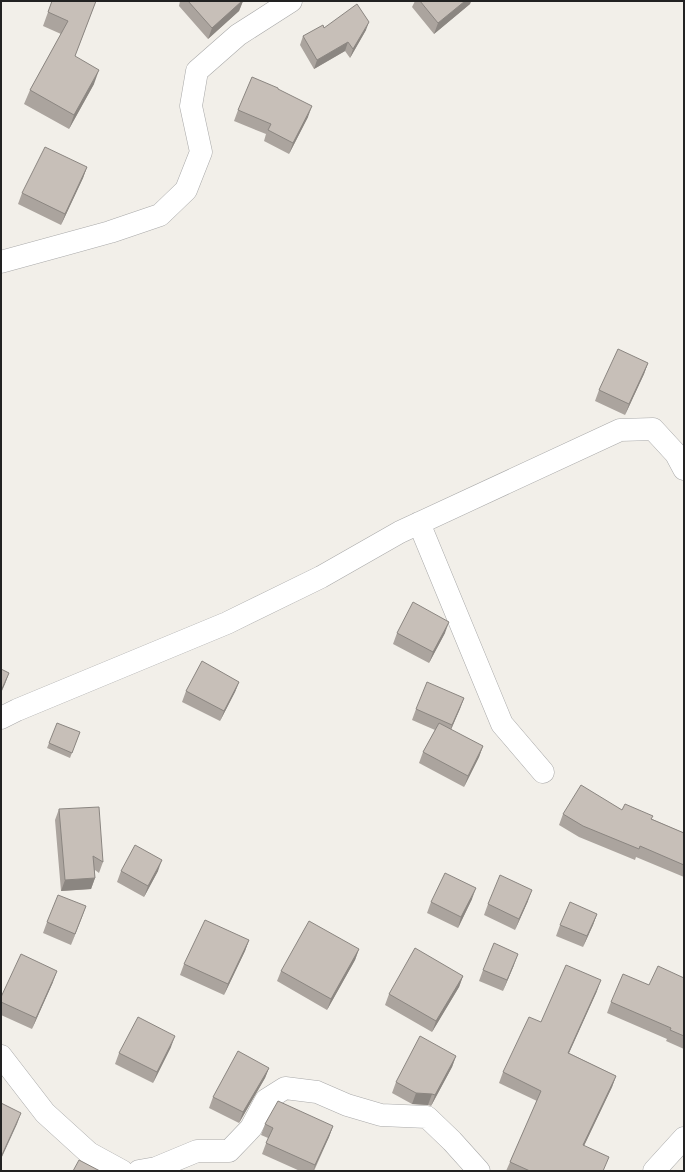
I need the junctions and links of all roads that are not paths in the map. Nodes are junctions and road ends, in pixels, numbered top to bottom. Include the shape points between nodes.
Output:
1 (291, 1) edge
2 (1, 262) edge
3 (684, 469) edge
4 (419, 523) junction
5 (1, 718) edge
6 (543, 772) dead end
7 (1, 1056) edge
8 (684, 1138) edge
9 (122, 1171) edge
10 (139, 1171) edge
11 (479, 1171) edge
12 (654, 1171) edge

1 - 2 street via 238,35 197,71 191,106 202,152 186,190 160,215 110,232
3 - 4 street via 676,454 653,429 620,430
4 - 5 street via 321,577 228,623
4 - 6 street via 502,724
7 - 9 street via 45,1113 89,1153
8 - 12 street
10 - 11 street via 156,1168 197,1151 229,1151 251,1128 266,1100 285,1088 317,1092 381,1115 427,1117

